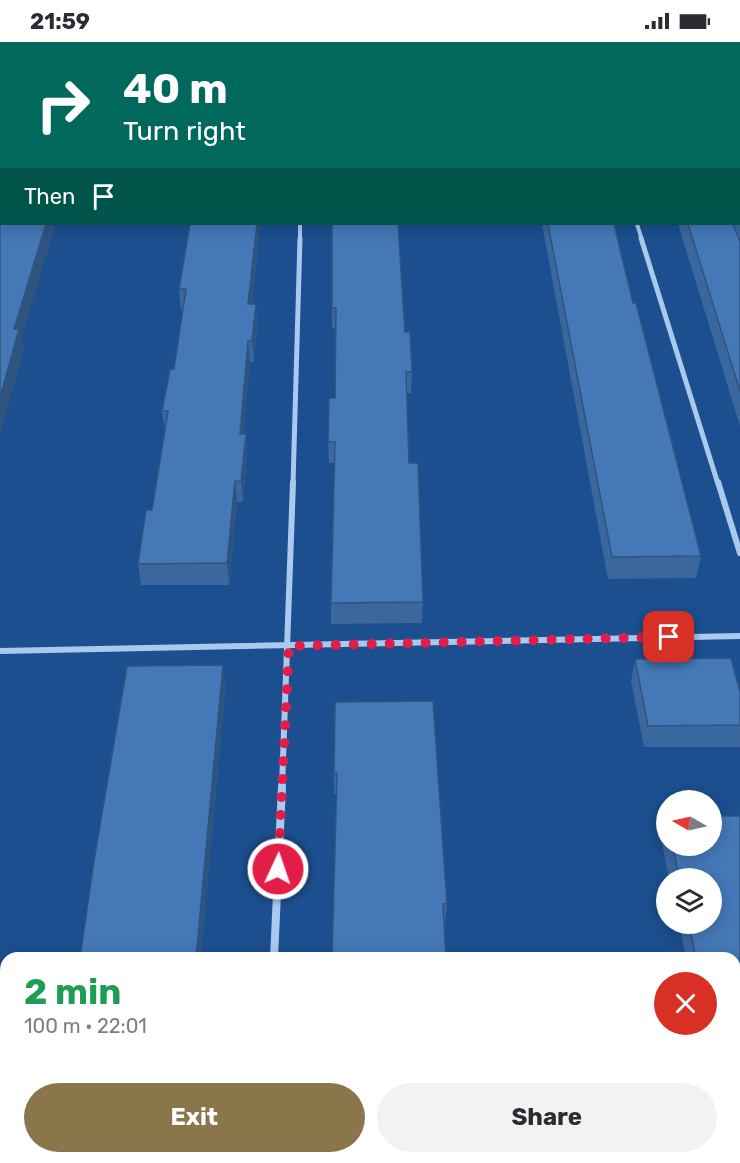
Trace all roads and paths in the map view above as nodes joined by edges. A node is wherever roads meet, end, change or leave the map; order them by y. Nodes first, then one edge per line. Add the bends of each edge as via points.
1 (300, 225) edge
2 (637, 225) edge
3 (740, 553) edge
4 (740, 636) edge
5 (289, 646) junction
6 (0, 651) edge
7 (274, 952) edge

1 - 5 street
2 - 3 street
4 - 5 street
5 - 6 street
5 - 7 street

